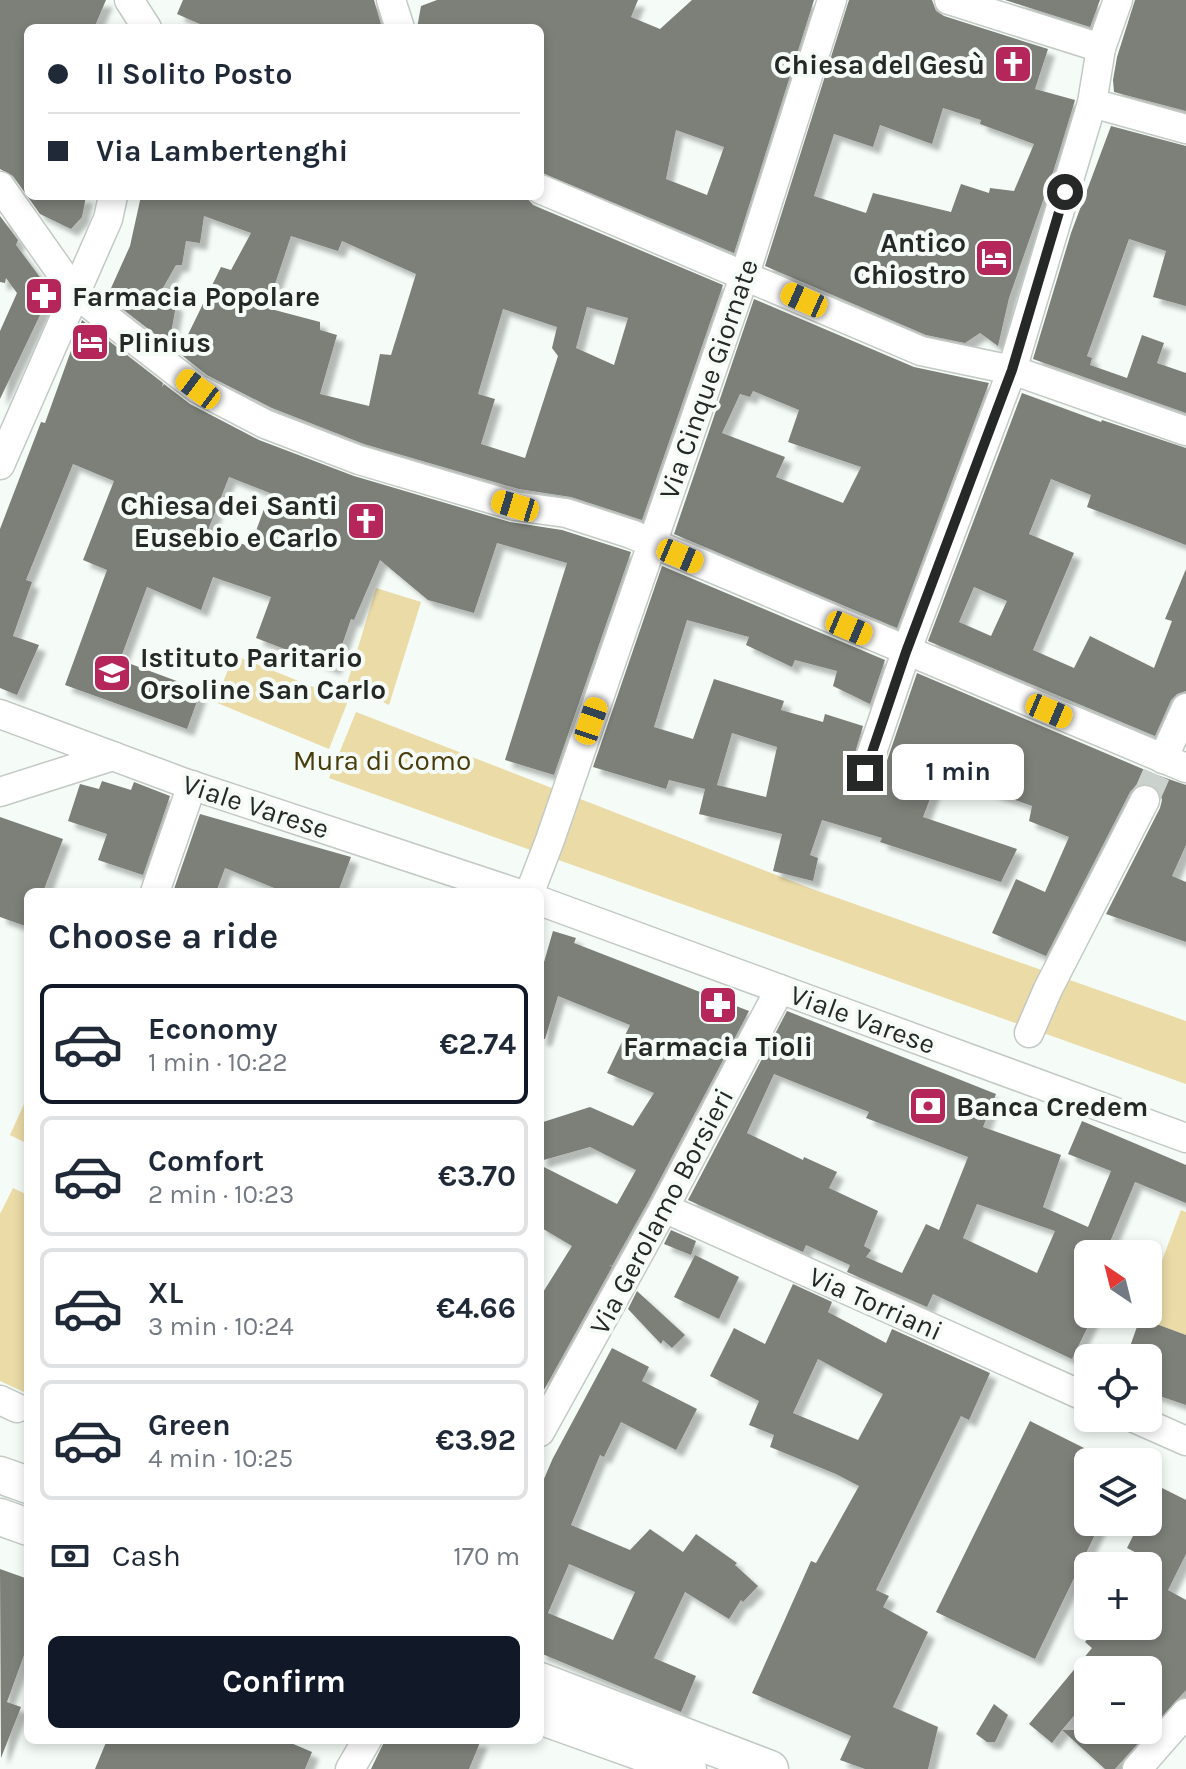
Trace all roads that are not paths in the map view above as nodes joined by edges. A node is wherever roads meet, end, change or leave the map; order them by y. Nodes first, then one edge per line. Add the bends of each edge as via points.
1 (129, 0) edge
2 (153, 0) edge
3 (391, 0) edge
4 (832, 0) edge
5 (949, 0) edge
6 (1118, 0) edge
7 (146, 24) edge
8 (150, 24) edge
9 (399, 24) edge
10 (1101, 48) junction
11 (1092, 103) junction
12 (1186, 129) edge
13 (0, 186) edge
14 (544, 191) edge
15 (112, 200) edge
16 (745, 274) junction
17 (76, 294) junction
18 (1012, 370) junction
19 (1186, 431) edge
20 (0, 465) edge
21 (652, 544) junction
22 (906, 652) junction
23 (1186, 708) edge
24 (0, 714) edge
25 (113, 756) junction
26 (1175, 764) edge
27 (865, 773) dead end
28 (192, 785) junction
29 (0, 792) edge
30 (1145, 800) tunnel mouth
31 (156, 888) edge
32 (502, 888) edge
33 (531, 888) edge
34 (544, 902) edge
35 (780, 989) junction
36 (1029, 1033) dead end
37 (1186, 1138) edge
38 (664, 1208) junction
39 (1074, 1392) edge
40 (544, 1425) edge
41 (1162, 1430) edge
42 (1186, 1441) edge
43 (0, 1475) edge
44 (24, 1484) edge
45 (0, 1517) edge
46 (24, 1526) edge
47 (544, 1683) edge
48 (1186, 1713) edge
49 (544, 1717) edge
50 (365, 1744) edge
51 (350, 1769) edge
52 (688, 1769) edge
53 (770, 1769) edge
54 (1137, 1769) edge

1 - 7 street
2 - 8 street
3 - 9 street
4 - 16 street, Via Cinque Giornate
5 - 10 street
6 - 10 street
10 - 11 street
11 - 12 street
11 - 18 street
13 - 17 street
14 - 16 street
15 - 17 street
16 - 18 street via 921,351
16 - 21 street, Via Cinque Giornate
17 - 20 street
17 - 21 street via 198,389 265,424 359,460 515,506 566,513
18 - 19 street
18 - 22 street
21 - 22 street
21 - 33 street, Via Cinque Giornate
22 - 26 street
22 - 27 street
23 - 26 street
24 - 25 street, Viale Varese
25 - 28 street, Viale Varese
25 - 29 street
28 - 31 street
28 - 32 street, Viale Varese
30 - 36 street
34 - 35 street, Viale Varese
35 - 37 street, Viale Varese
35 - 38 street, Via Gerolamo Borsieri
38 - 39 street, Via Torriani
38 - 40 street, Via Gerolamo Borsieri
41 - 42 street
43 - 44 main road
45 - 46 main road
47 - 53 main road
48 - 54 street
49 - 52 main road
50 - 51 street

